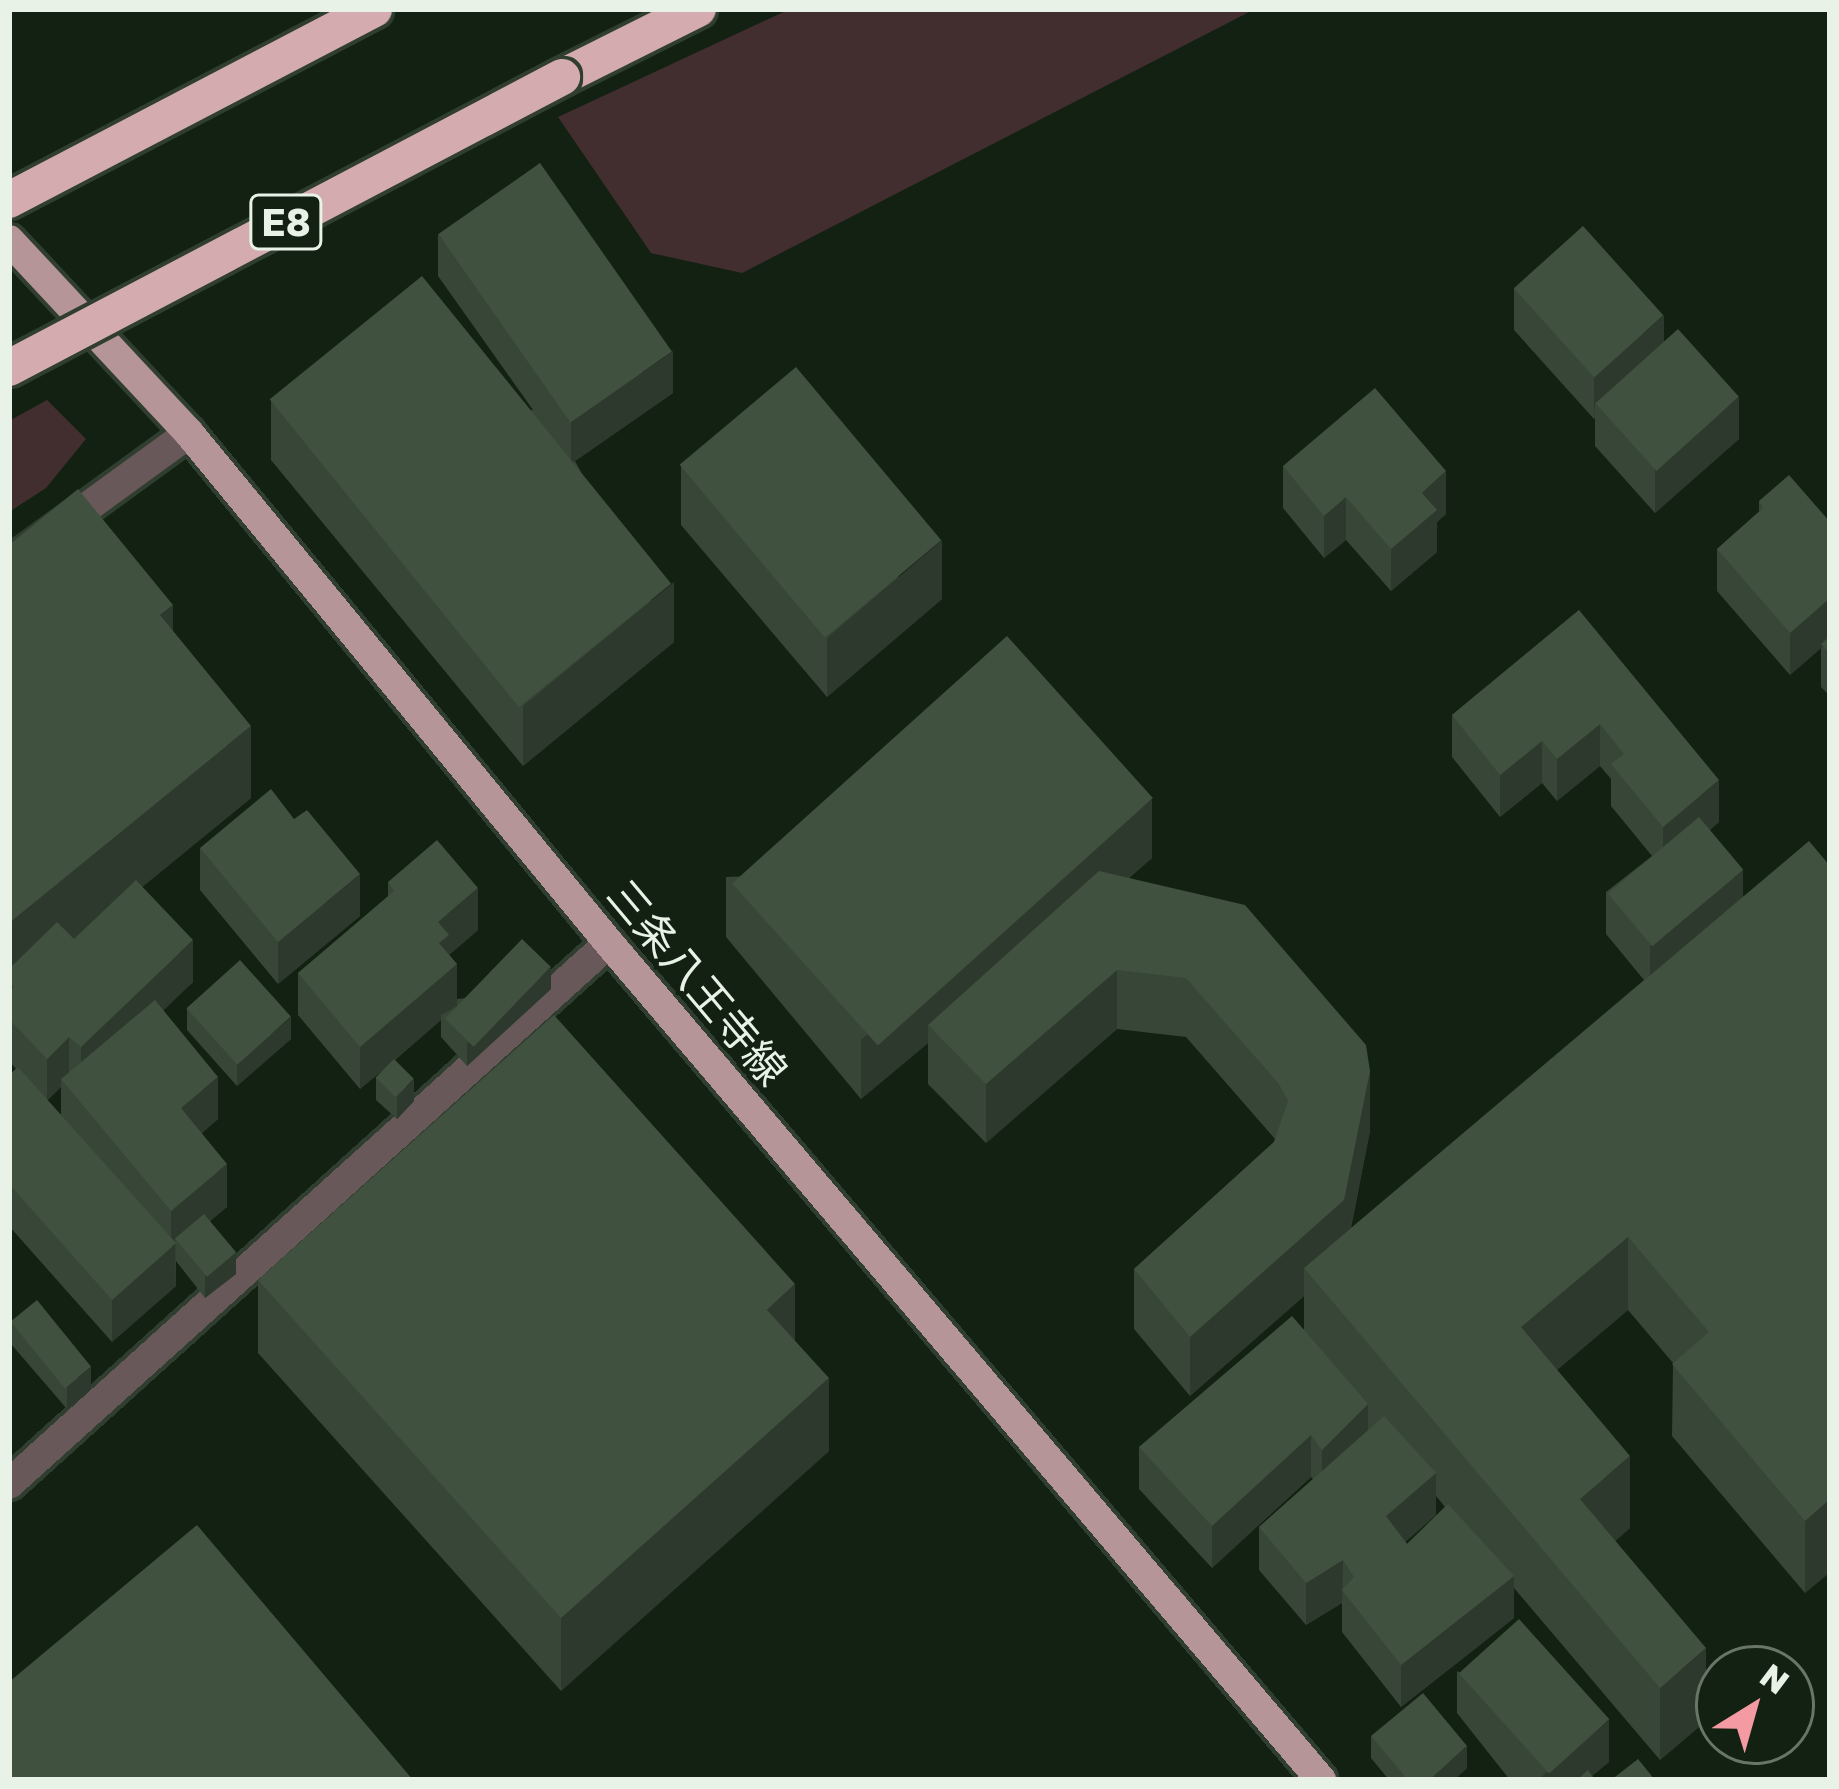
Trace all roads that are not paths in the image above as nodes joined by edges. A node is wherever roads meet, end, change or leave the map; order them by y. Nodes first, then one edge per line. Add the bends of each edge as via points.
1 (374, 9) edge
2 (698, 9) edge
3 (9, 200) edge
4 (9, 240) edge
5 (9, 368) edge
6 (189, 433) junction
7 (9, 564) edge
8 (609, 943) junction
9 (9, 1484) edge
10 (1321, 1780) edge

1 - 3 highway
2 - 5 highway, E8, bridge
4 - 6 main road, 三条八王寺線
6 - 7 street
6 - 8 main road, 三条八王寺線
8 - 9 street
8 - 10 main road, 三条八王寺線

